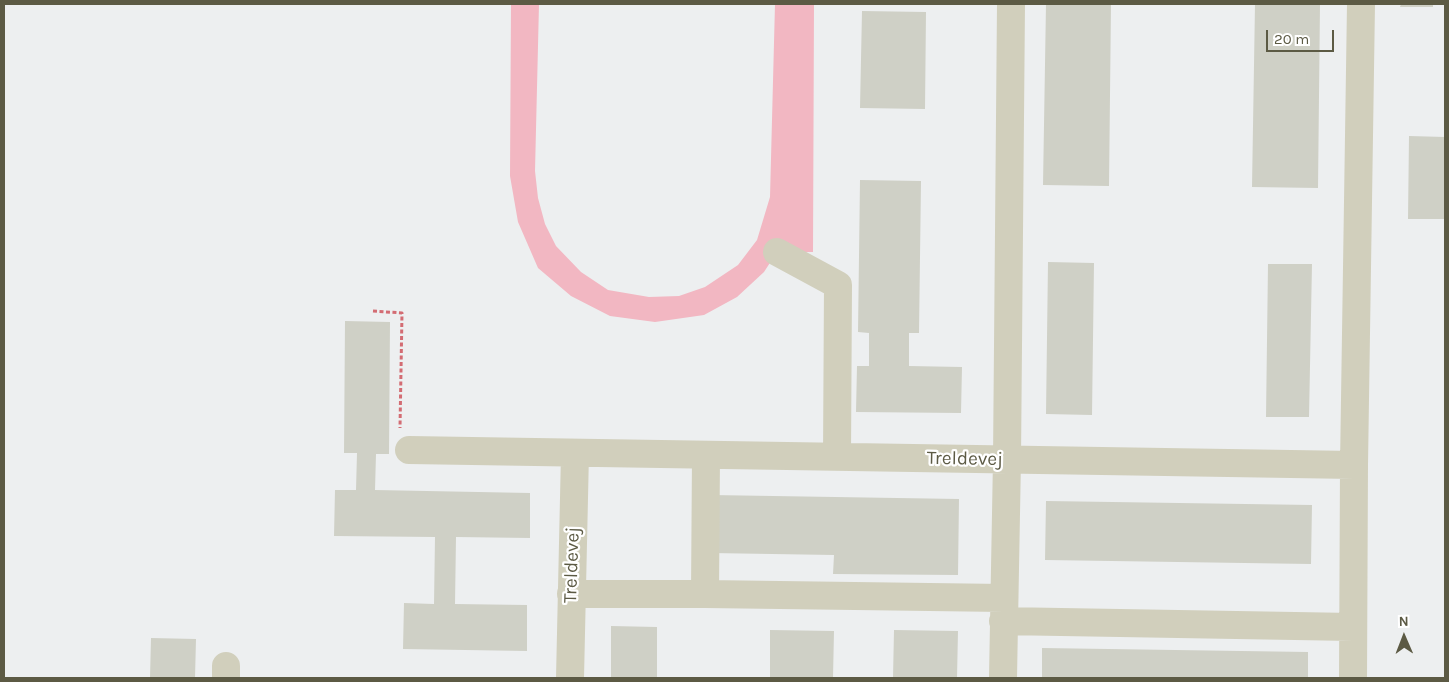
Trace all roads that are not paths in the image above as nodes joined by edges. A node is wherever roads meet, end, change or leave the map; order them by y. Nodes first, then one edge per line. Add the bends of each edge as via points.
1 (1011, 4) edge
2 (1360, 4) edge
3 (777, 252) dead end
4 (409, 450) road end
5 (575, 453) junction
6 (706, 454) junction
7 (837, 457) junction
8 (1007, 459) junction
9 (1354, 465) junction
10 (571, 594) junction
11 (705, 594) junction
12 (1004, 610) junction
13 (1353, 626) junction
14 (570, 678) edge
15 (1003, 678) edge
16 (1353, 678) edge

1 - 8 lane
2 - 9 lane
3 - 7 lane via 838,285
4 - 5 lane, Treldevej
5 - 6 lane, Treldevej
5 - 10 lane, Treldevej
6 - 7 lane, Treldevej
6 - 11 lane
7 - 8 lane, Treldevej
8 - 9 lane, Treldevej
8 - 12 lane
9 - 13 lane
10 - 11 lane
10 - 14 lane, Treldevej
11 - 12 lane
12 - 13 lane
12 - 15 lane
13 - 16 lane

